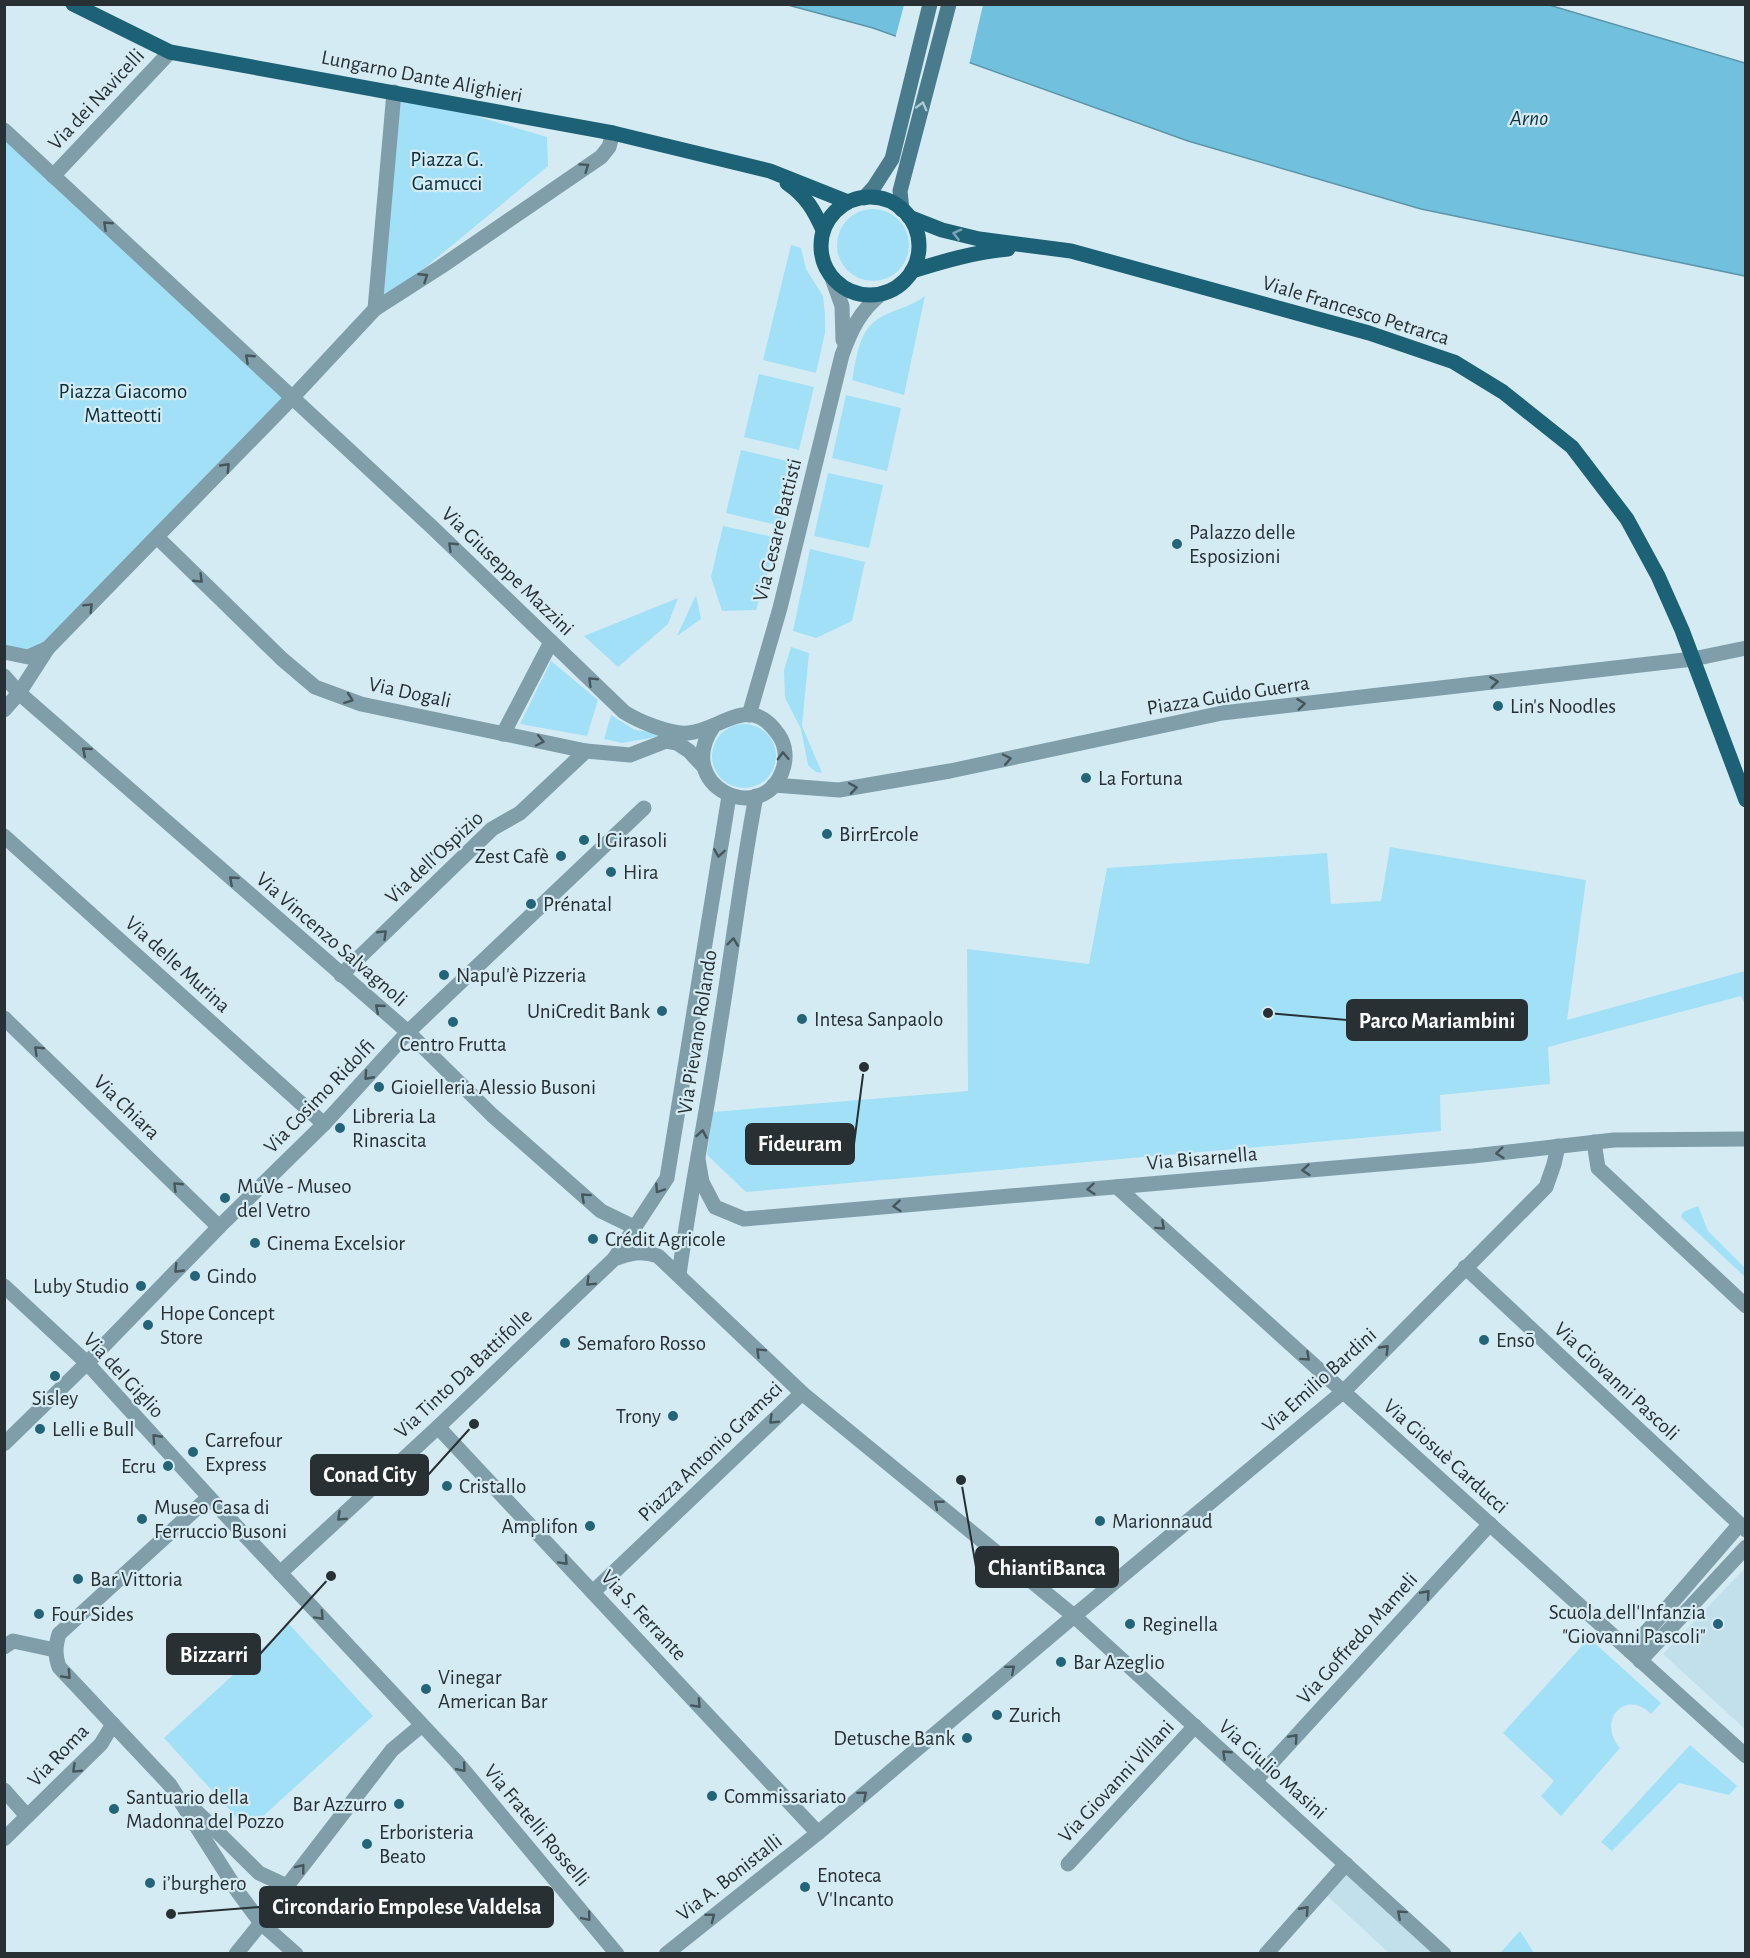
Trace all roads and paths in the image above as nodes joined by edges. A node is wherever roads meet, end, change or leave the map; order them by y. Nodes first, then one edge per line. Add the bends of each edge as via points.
1 (73, 4) edge
2 (930, 4) edge
3 (949, 4) edge
4 (170, 52) junction
5 (394, 93) junction
6 (4, 130) edge
7 (613, 133) junction
8 (770, 171) junction
9 (53, 176) junction
10 (864, 198) junction
11 (848, 202) junction
12 (905, 213) junction
13 (823, 230) junction
14 (1035, 247) junction
15 (912, 271) junction
16 (832, 278) junction
17 (881, 294) junction
18 (375, 309) junction
19 (842, 355) junction
20 (292, 398) junction
21 (158, 538) junction
22 (551, 642) junction
23 (48, 648) junction
24 (1746, 648) edge
25 (4, 652) edge
26 (1693, 659) junction
27 (4, 676) edge
28 (19, 693) junction
29 (4, 710) edge
30 (749, 715) junction
31 (713, 727) junction
32 (503, 734) junction
33 (586, 751) junction
34 (702, 765) junction
35 (774, 785) junction
36 (729, 796) junction
37 (756, 796) junction
38 (1746, 800) edge
39 (644, 808) dead end
40 (4, 836) edge
41 (341, 975) junction
42 (4, 1018) edge
43 (408, 1032) junction
44 (324, 1124) junction
45 (1746, 1138) edge
46 (1594, 1142) junction
47 (1558, 1146) junction
48 (698, 1159) junction
49 (1118, 1187) junction
50 (219, 1227) junction
51 (634, 1227) junction
52 (614, 1259) junction
53 (1465, 1267) junction
54 (679, 1275) junction
55 (6, 1290) edge
56 (1746, 1305) edge
57 (87, 1363) junction
58 (1344, 1391) junction
59 (802, 1393) junction
60 (438, 1426) junction
61 (4, 1444) edge
62 (209, 1497) junction
63 (1490, 1524) junction
64 (1742, 1527) edge
65 (1746, 1547) edge
66 (280, 1573) junction
67 (593, 1593) junction
68 (1074, 1616) junction
69 (4, 1647) edge
70 (55, 1650) junction
71 (1635, 1656) junction
72 (113, 1724) junction
73 (422, 1725) junction
74 (1195, 1726) junction
75 (1746, 1756) edge
76 (1255, 1781) junction
77 (170, 1785) junction
78 (4, 1790) edge
79 (27, 1816) junction
80 (818, 1833) junction
81 (4, 1839) edge
82 (1068, 1864) dead end
83 (1346, 1864) junction
84 (287, 1886) junction
85 (261, 1923) junction
86 (236, 1953) edge
87 (296, 1953) edge
88 (617, 1953) edge
89 (666, 1953) edge
90 (1266, 1953) edge
91 (1444, 1953) edge

1 - 4 main road, Lungarno Dante Alighieri
2 - 10 main road via 892,159
12 -> 3 main road via 900,191
4 - 5 main road, Lungarno Dante Alighieri
4 - 9 street, Via dei Navicelli
5 - 7 main road, Lungarno Dante Alighieri
5 - 18 street
6 - 9 street
7 - 8 main road, Lungarno Dante Alighieri
18 -> 7 street via 601,157
8 - 11 main road, Lungarno Dante Alighieri
8 - 13 main road, Lungarno Dante Alighieri via 802,194
20 -> 9 street
10 - 11 main road
10 - 12 main road via 891,202
11 - 13 main road
14 -> 12 main road, Viale Francesco Petrarca via 942,230
12 - 15 main road via 916,229 919,243
13 - 16 main road via 820,247
14 - 15 main road, Viale Francesco Petrarca via 979,253
14 - 26 main road, Viale Francesco Petrarca via 1071,251 1369,333 1454,362 1503,392 1572,447 1627,519 1658,576
15 - 17 main road via 894,289
16 - 17 main road via 855,293
16 - 19 street, Via Cesare Battisti via 842,306
17 - 19 street, Via Cesare Battisti via 859,316
18 - 20 street
19 - 30 street, Via Cesare Battisti via 780,608
21 -> 20 street
22 -> 20 street, Via Giuseppe Mazzini
23 -> 21 street
21 -> 32 street, Via Dogali via 315,687 361,704
31 -> 22 street, Via Giuseppe Mazzini via 687,734 636,719
22 - 32 street
23 - 25 street via 28,657
23 - 28 street
24 - 26 street, Piazza Guido Guerra
35 -> 26 street, Piazza Guido Guerra via 838,790 950,771 1222,713
26 - 38 main road, Viale Francesco Petrarca
27 - 28 street, Via Vincenzo Salvagnoli
28 - 29 street
41 -> 28 street, Via Vincenzo Salvagnoli
30 - 31 street via 730,717
35 -> 30 street via 785,764 781,738 768,723
31 - 34 street via 705,738
32 -> 33 street, Via Dogali
33 - 34 street, Via Dogali via 630,755 666,741 689,751
41 -> 33 street, Via dell'Ospizio via 492,828 520,813
34 - 36 street via 717,789
35 - 37 street
36 - 37 street
36 -> 51 street, Via Pievano Rolando via 667,1178
48 -> 37 street, Via Pievano Rolando
39 - 43 street, Via Cosimo Ridolfi
40 - 44 street, Via delle Murina
43 -> 41 street, Via Vincenzo Salvagnoli
50 -> 42 street, Via Chiara
43 -> 44 street, Via Cosimo Ridolfi
51 -> 43 street, Via Vincenzo Salvagnoli via 601,1211 492,1115
44 - 50 street, Via Cosimo Ridolfi
45 - 46 street, Via Bisarnella
46 - 47 street, Via Bisarnella
46 - 56 street via 1598,1168
47 -> 49 street, Via Bisarnella
47 - 53 street, Via Emilio Bardini via 1546,1187
49 -> 48 street, Via Bisarnella via 744,1219 715,1207 702,1182
48 - 54 street, Via Pievano Rolando
49 -> 58 street, Via Giosuè Carducci
50 -> 57 street, Via Cosimo Ridolfi
51 - 52 street, Via Pievano Rolando
52 - 54 street, Via Tinto Da Battifolle via 638,1251 658,1256
52 -> 60 street, Via Tinto Da Battifolle
58 -> 53 street, Via Emilio Bardini
53 - 64 street, Via Giovanni Pascoli
59 -> 54 street
55 - 57 street, Via del Giglio
57 - 61 street, Via Cosimo Ridolfi
62 -> 57 street, Via del Giglio
58 - 63 street, Via Giosuè Carducci
58 - 68 street, Via Emilio Bardini
59 -> 67 street, Piazza Antonio Gramsci
68 -> 59 street, Piazza Antonio Gramsci
60 -> 66 street, Via Tinto Da Battifolle
60 -> 67 street, Via S. Ferrante
62 - 66 street, Via del Giglio
62 - 70 street via 59,1634
63 - 71 street, Via Giosuè Carducci
76 -> 63 street, Via Goffredo Mameli
64 - 71 street, Via Giovanni Pascoli
65 - 71 street
66 -> 73 street, Via Fratelli Rosselli
67 -> 80 street, Via S. Ferrante
68 - 74 street, Via Giulio Masini
80 -> 68 street
69 - 70 street via 14,1641
70 -> 72 street via 59,1667
71 - 75 street, Via Giosuè Carducci
72 - 77 street
72 -> 79 street, Via Roma via 101,1744
84 -> 73 street via 392,1750
73 -> 88 street, Via Fratelli Rosselli
76 -> 74 street, Via Giulio Masini
74 - 82 street, Via Giovanni Villani
76 - 83 street, Via Giulio Masini
77 - 84 street via 259,1873
77 - 85 street
78 - 79 street
79 - 81 street, Via Roma
89 -> 80 street, Via A. Bonistalli
90 -> 83 street
91 -> 83 street, Via Giulio Masini
84 - 85 street
85 - 86 street
85 - 87 street

